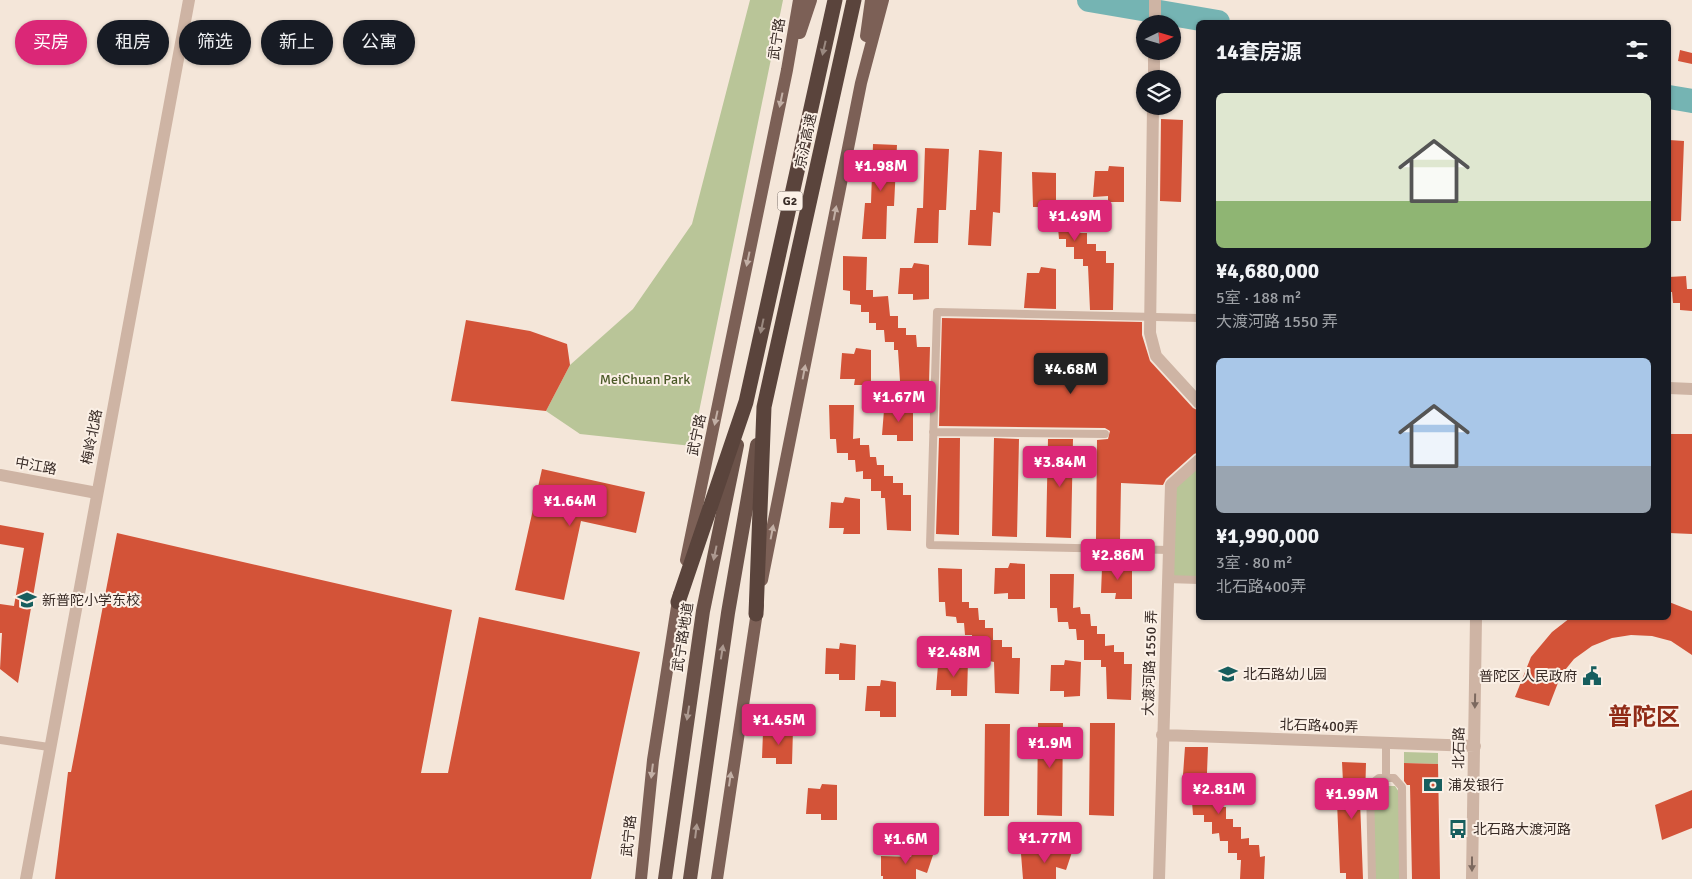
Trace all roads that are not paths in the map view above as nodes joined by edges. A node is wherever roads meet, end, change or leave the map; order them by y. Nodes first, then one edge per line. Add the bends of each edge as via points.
1 (189, 0) edge
2 (799, 0) edge
3 (811, 0) edge
4 (835, 0) edge
5 (854, 0) edge
6 (1155, 0) edge
7 (877, 1) edge
8 (1155, 15) edge
9 (787, 70) junction
10 (1153, 115) edge
11 (1150, 317) junction
12 (1196, 318) edge
13 (1671, 388) edge
14 (1692, 389) edge
15 (1196, 400) edge
16 (746, 402) junction
17 (764, 407) junction
18 (933, 432) junction
19 (1105, 434) dead end
20 (1196, 463) edge
21 (0, 475) edge
22 (97, 493) junction
23 (1168, 550) junction
24 (1167, 579) junction
25 (1196, 580) edge
26 (678, 602) junction
27 (756, 614) junction
28 (1476, 620) edge
29 (1162, 734) junction
30 (0, 740) edge
31 (1386, 744) junction
32 (1475, 746) junction
33 (49, 747) junction
34 (1386, 778) junction
35 (26, 879) edge
36 (640, 879) edge
37 (665, 879) edge
38 (690, 879) edge
39 (716, 879) edge
40 (1159, 879) edge
41 (1372, 879) edge
42 (1403, 879) edge
43 (1472, 879) edge

1 - 22 street, 梅岭北路
2 - 9 main road, 武宁路
3 - 9 main road
4 -> 16 highway, 京沪高速 / G2
5 - 17 highway, 京沪高速 / G2
6 - 8 street
27 -> 7 main road
9 -> 26 main road, 武宁路
10 - 11 street
11 - 12 lane
11 - 15 street via 1156,356
11 - 18 lane via 937,312
13 - 14 street
16 - 26 highway, 京沪高速
16 -> 37 highway, 武宁路地道 via 703,611
17 - 27 highway, 京沪高速
38 -> 17 highway via 728,613
18 - 19 lane
18 - 23 lane via 930,545
20 - 23 street, 大渡河路 1550 弄 via 1171,485
21 - 22 street, 中江路
22 - 33 street, 梅岭北路
23 - 24 street, 大渡河路 1550 弄
24 - 25 lane
24 - 29 street, 大渡河路 1550 弄
26 -> 36 main road, 武宁路 via 653,760
39 -> 27 main road
28 -> 32 street, 北石路
29 - 31 street, 北石路400弄
29 - 40 street, 大渡河路 1550 弄
30 - 33 lane
31 - 32 street, 北石路400弄
31 - 34 lane
32 -> 43 street, 北石路
33 - 35 street, 梅岭北路
34 - 41 lane via 1379,778 1370,785
34 - 42 lane via 1394,778 1402,786

